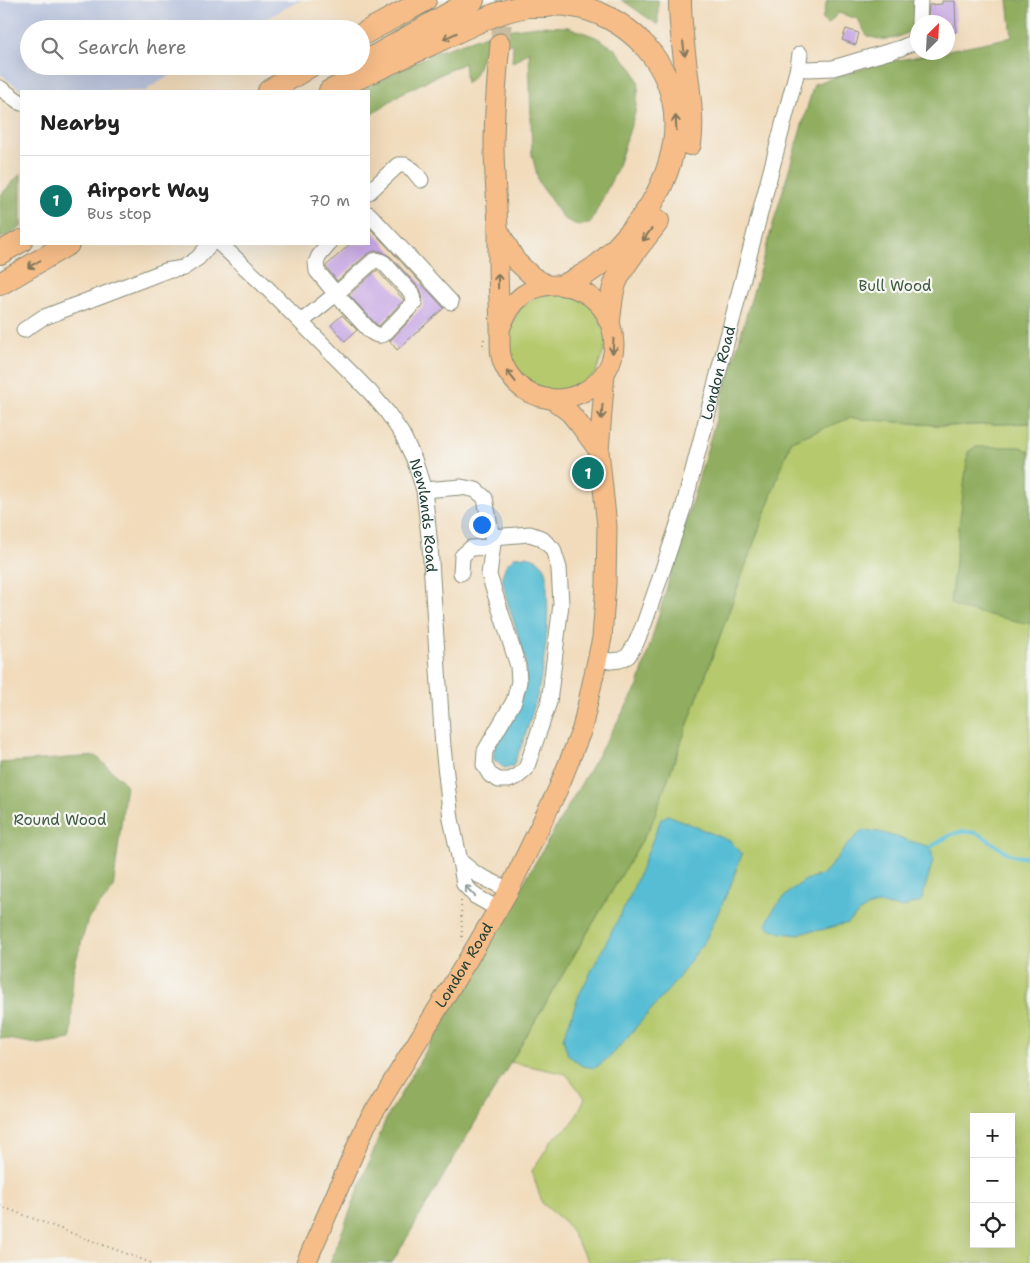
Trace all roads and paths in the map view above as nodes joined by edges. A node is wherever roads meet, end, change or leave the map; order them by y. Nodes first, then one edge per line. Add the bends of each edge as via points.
1 (424, 0) edge
2 (473, 0) edge
3 (680, 0) edge
4 (920, 0) edge
5 (919, 15) edge
6 (370, 30) edge
7 (500, 43) tunnel mouth
8 (910, 44) edge
9 (370, 59) edge
10 (370, 72) edge
11 (295, 75) edge
12 (344, 75) edge
13 (365, 75) edge
14 (0, 88) edge
15 (271, 90) edge
16 (320, 90) edge
17 (332, 90) edge
18 (20, 102) edge
19 (421, 180) dead end
20 (370, 191) edge
21 (370, 215) edge
22 (498, 228) junction
23 (20, 242) edge
24 (66, 245) edge
25 (209, 245) edge
26 (221, 245) edge
27 (328, 245) edge
28 (0, 253) edge
29 (0, 284) edge
30 (556, 285) junction
31 (336, 294) junction
32 (451, 302) dead end
33 (609, 319) junction
34 (301, 322) junction
35 (24, 330) dead end
36 (500, 330) junction
37 (605, 373) junction
38 (552, 400) junction
39 (599, 451) junction
40 (424, 490) junction
41 (492, 542) junction
42 (461, 573) dead end
43 (597, 659) junction
44 (460, 861) junction
45 (464, 884) junction
46 (508, 890) junction
47 (498, 908) junction
48 (461, 943) dead end
49 (0, 1206) edge
50 (151, 1263) edge
51 (306, 1263) edge

1 - 6 highway
2 - 9 highway
3 -> 33 highway via 691,105 687,161 658,220 615,283
4 - 5 street
7 - 22 main road via 494,145
8 - 43 street, London Road via 833,68 807,69 799,61 683,509 659,581 644,624 628,656 611,661
30 -> 10 highway via 587,274 608,257 652,205 666,176 676,129 674,102 665,76 652,54 637,37 594,10 564,5 527,6 494,15
11 - 15 highway
12 - 16 highway
13 -> 17 highway
14 - 18 street
19 - 20 street via 413,170 398,165
21 - 32 street
22 - 30 main road via 516,262 532,276
36 -> 22 main road
23 - 28 highway
24 -> 29 highway
25 - 35 street via 183,268 165,271 42,318
26 - 34 street, Newlands Road
27 - 31 street via 319,256 317,271
30 - 33 main road via 583,291 598,303
30 - 36 main road via 534,289 517,300
31 - 31 street via 372,262 379,260 413,295 414,303 380,336 370,331
31 - 34 street
33 -> 37 main road via 614,346
34 - 40 street, Newlands Road via 387,412 414,459
38 -> 36 main road via 526,391 506,370 501,357
37 - 38 main road via 582,394
37 -> 39 main road, London Road
38 - 39 main road via 575,419
39 - 43 main road, London Road via 607,555 602,638
40 - 41 street via 461,487 476,490 485,498
40 - 44 street, Newlands Road via 443,747
41 - 41 street via 489,576 518,666 519,682 514,701 485,751 484,765 490,775 499,780 509,780 526,769 549,702 561,604 559,568 553,549 541,538 530,534
41 - 42 street via 471,548 462,556
43 - 46 main road, London Road via 582,729 570,761
44 - 45 street, Newlands Road
44 - 46 street via 476,874
47 -> 45 street via 475,896
45 - 48 path via 460,896
46 - 47 main road, London Road
47 - 51 main road, London Road via 366,1125
49 - 50 path

